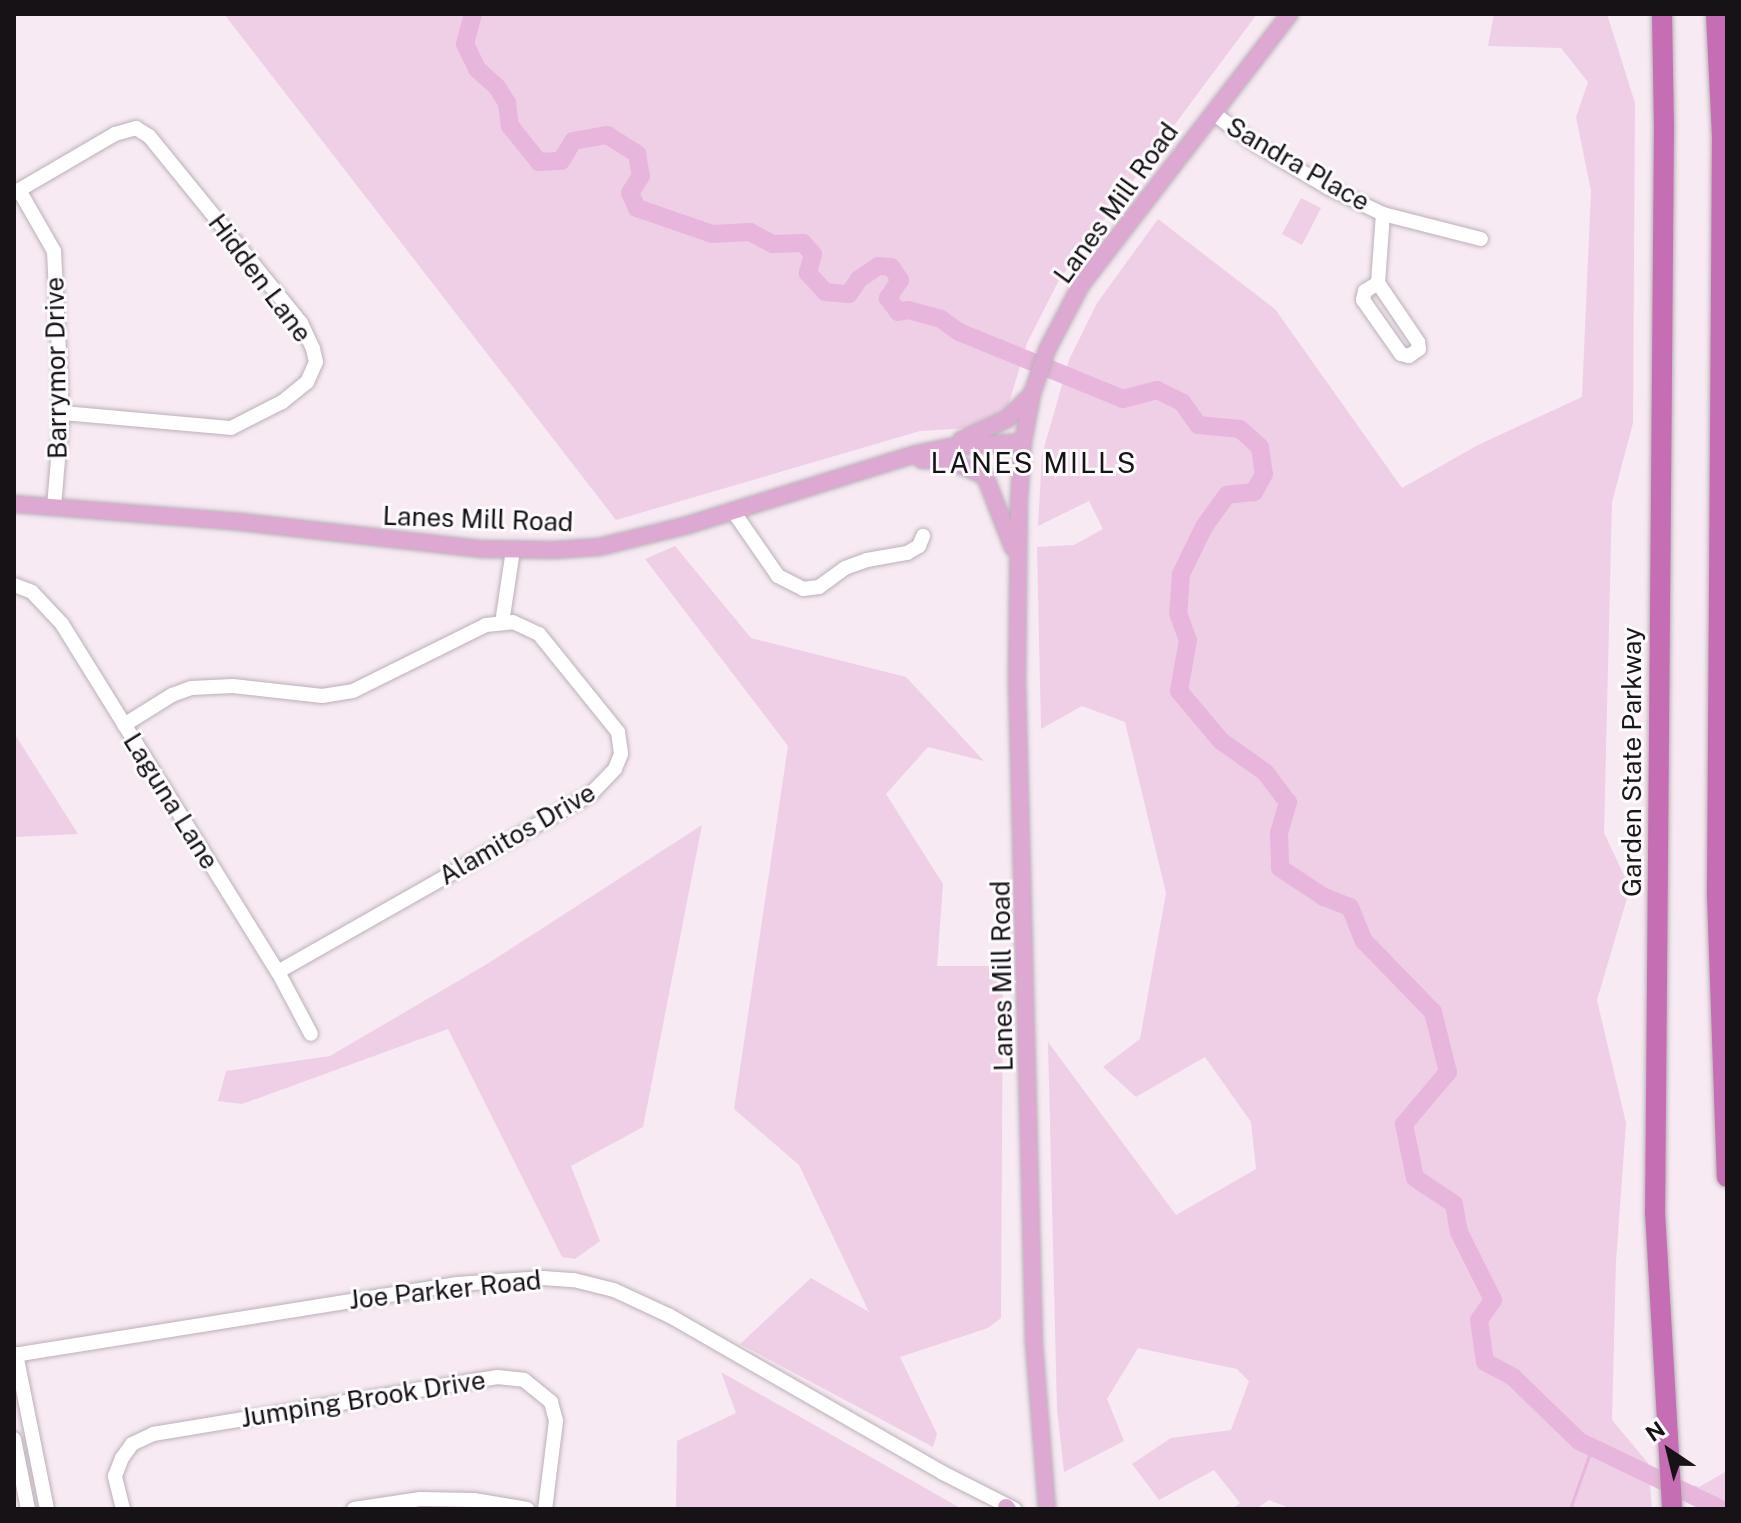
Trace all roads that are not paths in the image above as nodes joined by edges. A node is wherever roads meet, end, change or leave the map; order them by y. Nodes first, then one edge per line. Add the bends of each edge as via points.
1 (1290, 14) edge
2 (1662, 14) edge
3 (1716, 14) edge
4 (1213, 113) junction
5 (16, 192) edge
6 (1383, 214) junction
7 (1481, 239) dead end
8 (1378, 283) junction
9 (1034, 390) junction
10 (62, 413) junction
11 (1023, 442) junction
12 (939, 449) junction
13 (896, 461) junction
14 (14, 504) edge
15 (54, 507) junction
16 (733, 511) junction
17 (923, 536) dead end
18 (513, 550) junction
19 (1018, 567) junction
20 (14, 585) edge
21 (502, 623) junction
22 (124, 725) junction
23 (278, 972) junction
24 (311, 1034) dead end
25 (1727, 1177) edge
26 (15, 1354) edge
27 (14, 1439) edge
28 (1009, 1508) edge
29 (28, 1509) edge
30 (47, 1509) edge
31 (123, 1509) edge
32 (354, 1509) edge
33 (527, 1509) edge
34 (545, 1509) edge
35 (1047, 1509) edge
36 (1672, 1509) edge

1 - 4 main road, Lanes Mill Road
2 - 36 highway, Garden State Parkway via 1655,1212
3 - 25 highway via 1722,135 1717,895
4 - 6 street, Sandra Place via 1317,181
4 - 9 main road, Lanes Mill Road via 1081,285 1047,350
5 - 10 street, Barrymor Drive via 54,251
5 - 10 street, Hidden Lane via 115,134 136,128 149,136 301,323 316,362 307,382 282,402 231,428
6 - 7 street, Sandra Place
6 - 8 street, Sandra Place
8 - 8 street, Sandra Place via 1365,291 1363,300 1401,354 1409,356 1419,349 1418,342
9 - 11 main road, Lanes Mill Road
9 - 12 main road via 1007,419
10 - 15 street, Barrymor Drive
11 - 12 main road, Lanes Mill Road
11 - 19 main road, Lanes Mill Road
12 - 13 main road, Lanes Mill Road
13 - 16 main road, Lanes Mill Road
13 - 19 main road via 949,460 985,476
14 - 15 main road, Lanes Mill Road
15 - 18 main road, Lanes Mill Road
16 - 17 street via 778,576 803,589 819,587 867,560 907,553
16 - 18 main road, Lanes Mill Road via 599,547
18 - 21 street
19 - 35 main road, Lanes Mill Road via 1034,1343
20 - 22 street, Laguna Lane via 32,592 62,624
21 - 22 street via 486,625 353,691 322,696 233,686 191,688
21 - 23 street, Alamitos Drive via 539,634 607,717 622,742 615,769 591,794
22 - 23 street, Laguna Lane
23 - 24 street, Laguna Lane
26 - 28 street, Joe Parker Road via 457,1284 574,1280 614,1290 670,1316
26 - 30 street
27 - 29 street
31 - 34 street, Jumping Brook Drive via 115,1476 122,1458 132,1444 153,1434 497,1377 524,1380 551,1402 556,1421
32 - 33 street via 420,1499 474,1500

